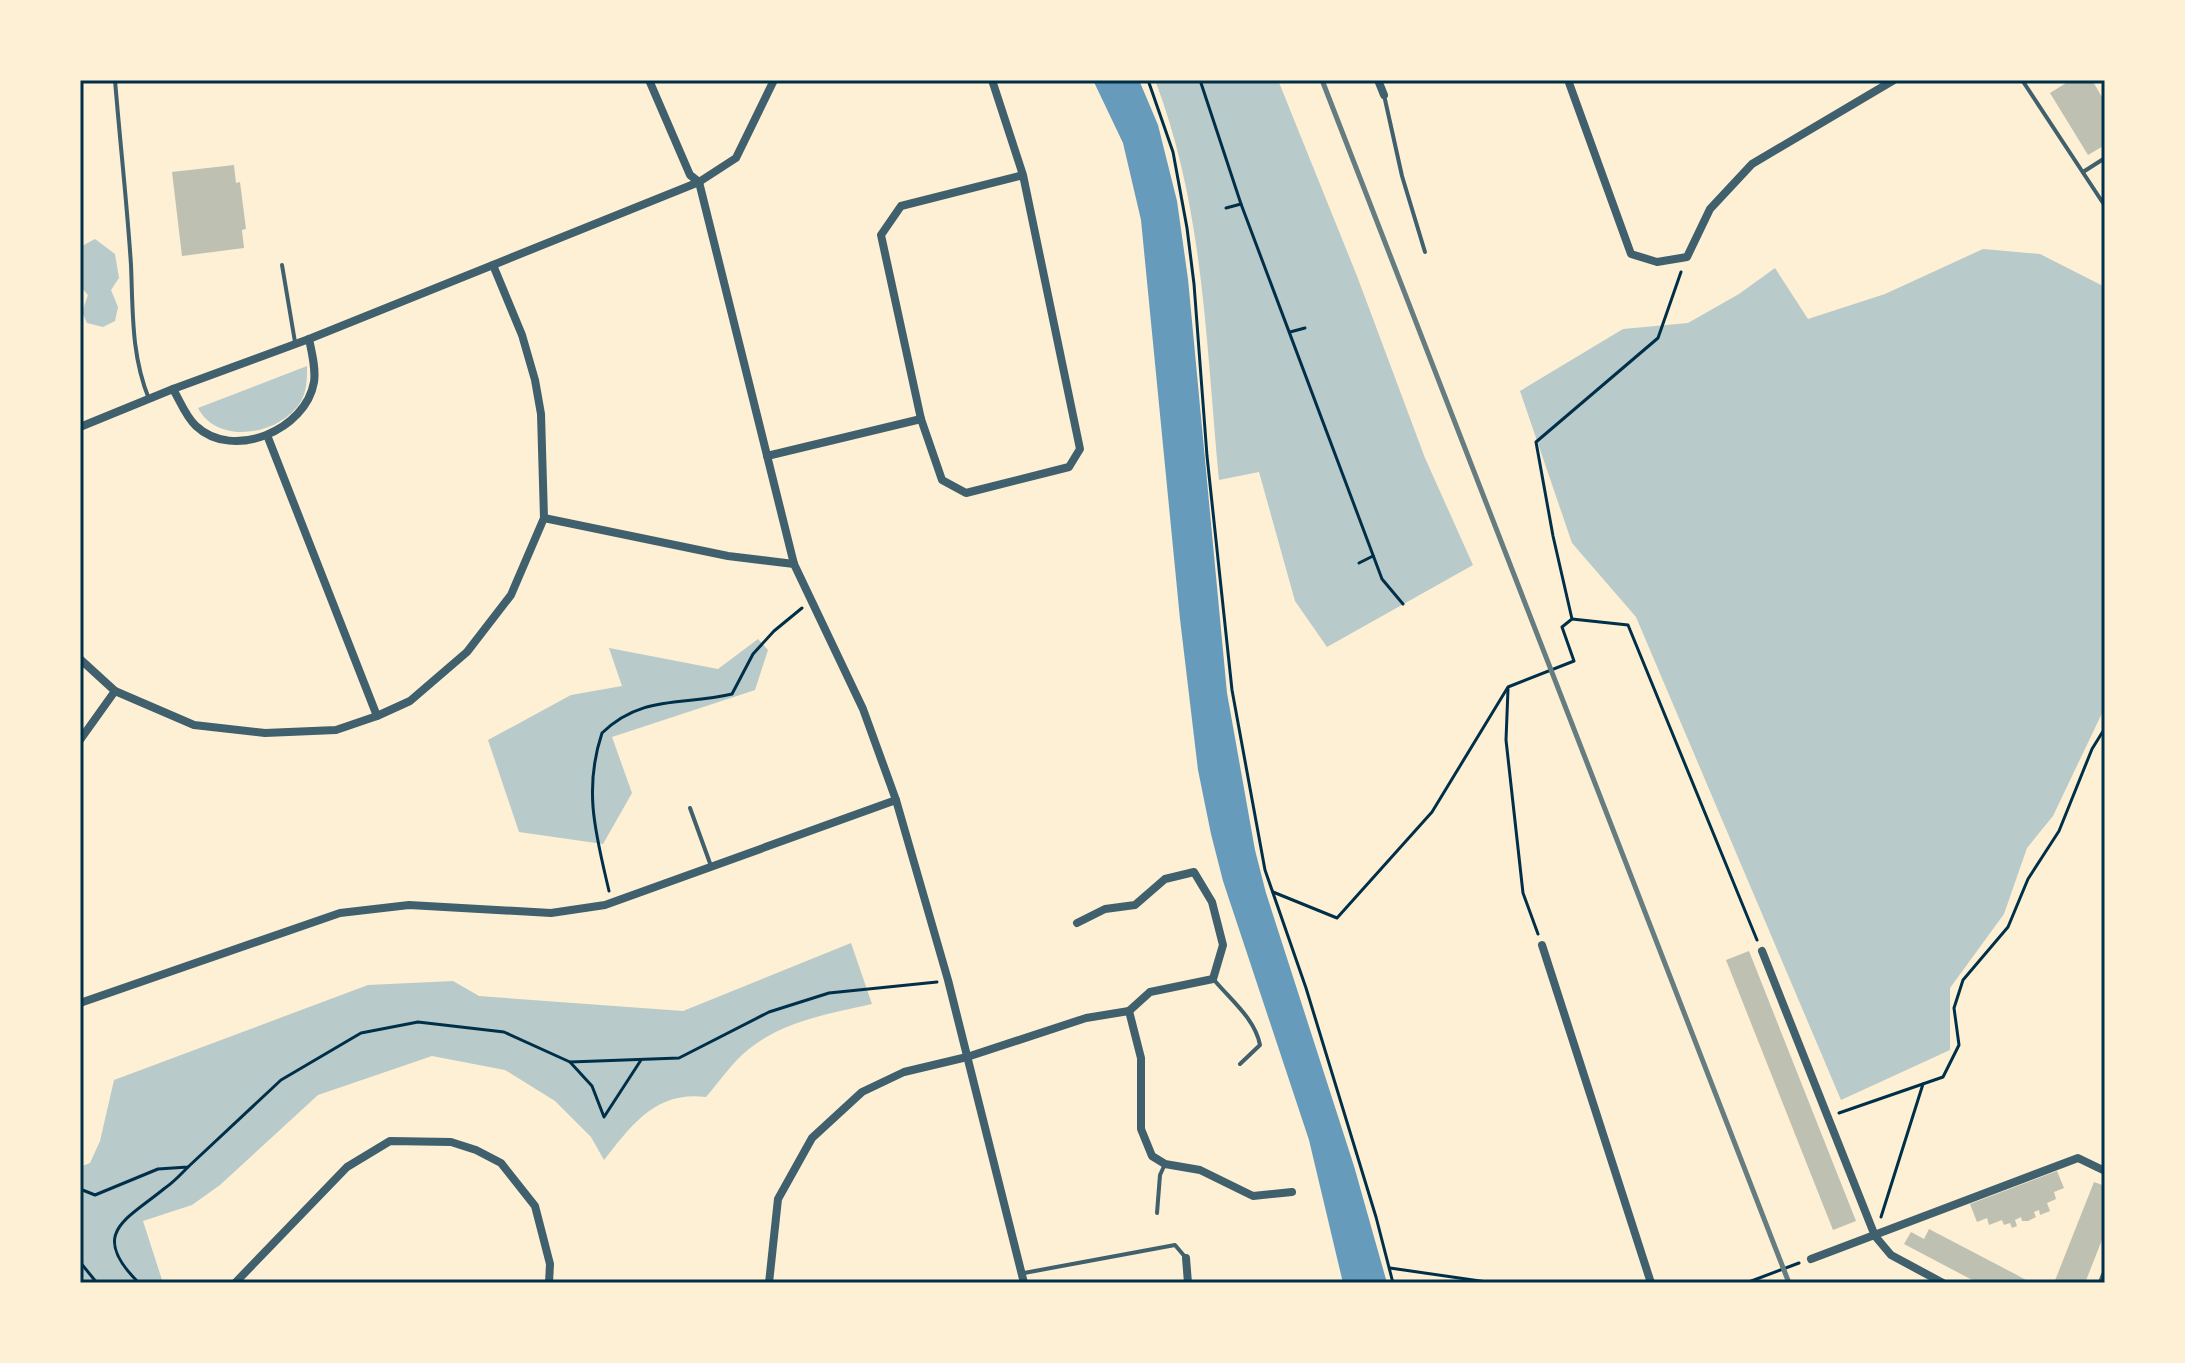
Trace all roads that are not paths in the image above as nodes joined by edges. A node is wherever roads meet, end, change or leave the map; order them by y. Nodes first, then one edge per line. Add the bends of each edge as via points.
1 (115, 80) edge
2 (649, 80) edge
3 (774, 80) edge
4 (992, 80) edge
5 (1378, 80) edge
6 (1568, 80) edge
7 (1894, 80) edge
8 (2022, 80) edge
9 (1882, 83) edge
10 (1384, 95) joint
11 (2105, 158) edge
12 (2083, 172) junction
13 (1023, 175) junction
14 (699, 182) junction
15 (2105, 206) edge
16 (1425, 252) dead end
17 (282, 265) dead end
18 (493, 265) junction
19 (309, 339) junction
20 (295, 345) junction
21 (173, 389) junction
22 (149, 399) junction
23 (921, 419) junction
24 (80, 427) edge
25 (267, 435) junction
26 (767, 456) junction
27 (544, 518) junction
28 (794, 564) junction
29 (80, 659) edge
30 (115, 691) junction
31 (377, 716) junction
32 (80, 740) edge
33 (896, 800) junction
34 (690, 808) dead end
35 (711, 867) junction
36 (1077, 923) dead end
37 (1542, 945) road end
38 (1762, 951) road end
39 (1213, 979) junction
40 (80, 1003) edge
41 (1129, 1011) junction
42 (967, 1057) junction
43 (1240, 1064) dead end
44 (1165, 1164) junction
45 (2105, 1171) edge
46 (1292, 1192) dead end
47 (1157, 1213) dead end
48 (1875, 1236) junction
49 (1186, 1258) joint
50 (1811, 1259) road end
51 (2105, 1275) edge
52 (1022, 1278) edge
53 (235, 1283) edge
54 (549, 1283) edge
55 (769, 1283) edge
56 (1188, 1283) edge
57 (1651, 1283) edge
58 (1943, 1283) edge
59 (2102, 1283) edge

1 - 22 lane via 134,343
2 - 14 street via 690,175
3 - 14 street via 736,158
4 - 13 street
5 - 10 street
6 - 9 street via 1631,254 1657,262 1687,257 1710,209 1752,164
7 - 9 street
8 - 12 lane
10 - 16 lane
11 - 12 lane
12 - 15 lane
13 - 23 street via 901,206 881,235
13 - 23 street via 1080,449 1069,467 966,493 942,480
14 - 18 street
14 - 26 street
17 - 20 lane
18 - 19 street
18 - 27 street via 535,380
19 - 20 street
19 - 25 street via 314,382 308,399 300,414
20 - 21 street
21 - 22 street
21 - 25 street via 196,426 212,435 237,442
22 - 24 street
23 - 26 street
25 - 31 street
26 - 28 street
27 - 28 street via 728,556
27 - 31 street via 511,595 467,652 410,701
28 - 33 street via 863,709
29 - 30 street
30 - 31 street via 194,725 265,733 336,730
30 - 32 street
33 - 35 street
33 - 42 street
34 - 35 lane
35 - 40 street via 612,902 551,913 409,905 340,913
36 - 39 street via 1105,909 1135,905 1165,879 1194,872 1212,902 1223,945
37 - 57 street
38 - 48 street
39 - 41 street via 1150,992
39 - 43 lane via 1258,1036 1260,1045
41 - 42 street via 1086,1018
41 - 44 street via 1141,1058 1141,1129 1152,1156
42 - 52 street
42 - 55 street via 904,1072 862,1092 812,1138 778,1199
44 - 46 street via 1200,1170 1253,1196
44 - 47 lane
45 - 48 street via 2078,1158
48 - 50 street
48 - 58 street via 1891,1255
49 - 52 lane via 1175,1245
49 - 56 street
51 - 59 street
53 - 54 street via 347,1167 390,1141 451,1142 501,1163 535,1206 550,1264

